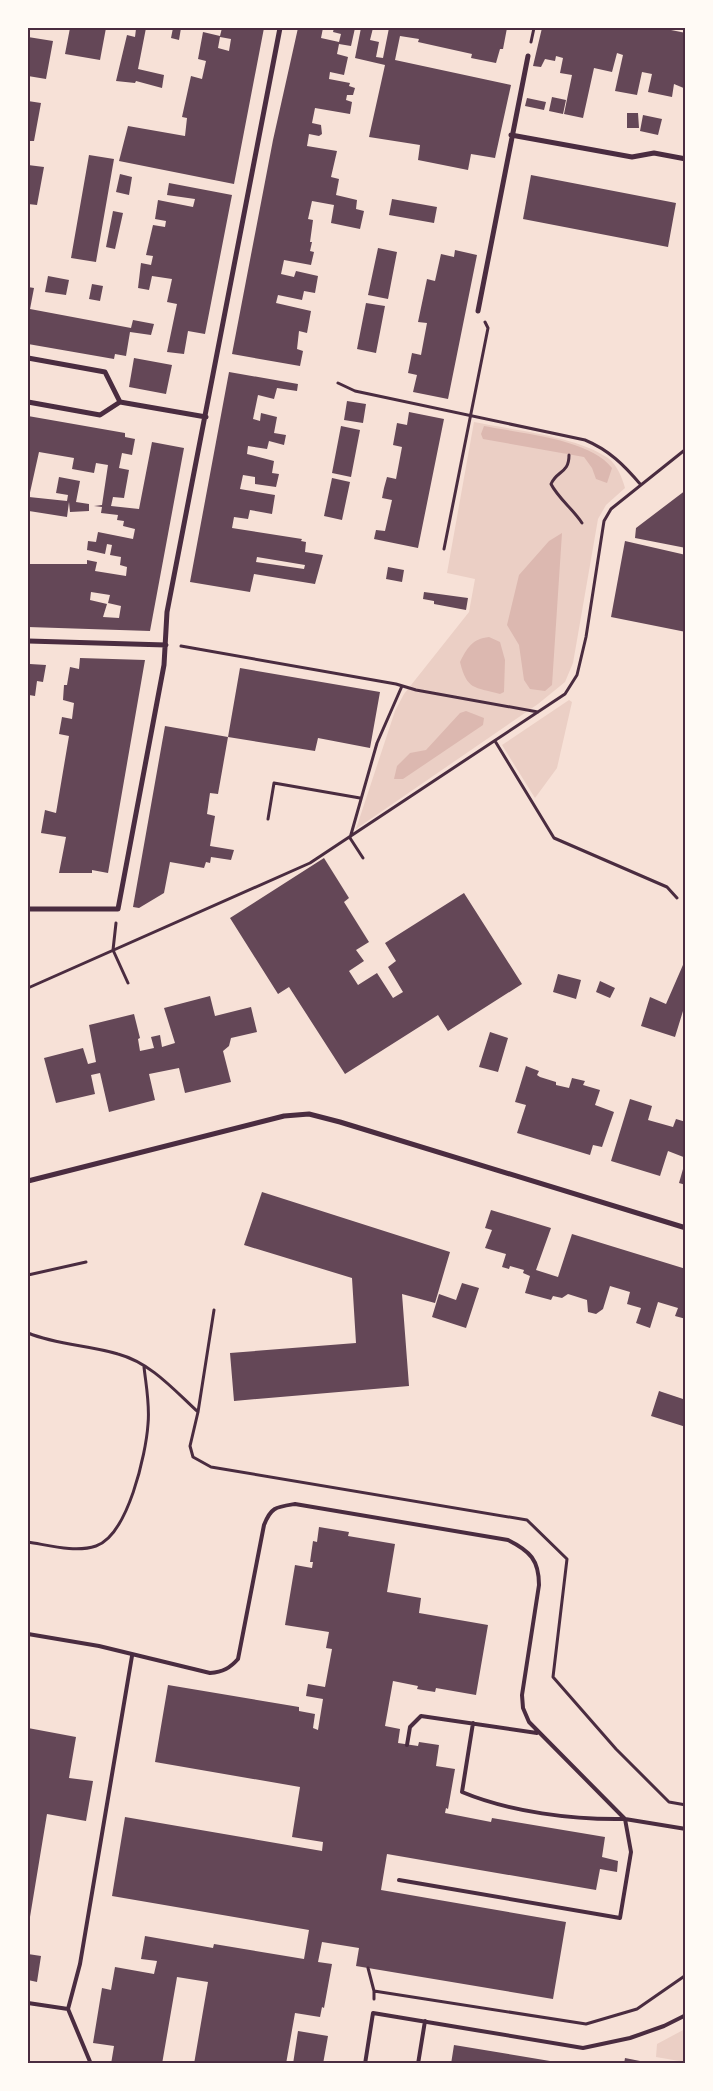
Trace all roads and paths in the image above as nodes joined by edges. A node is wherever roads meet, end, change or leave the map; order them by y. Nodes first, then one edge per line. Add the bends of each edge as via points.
1 (280, 28) edge
2 (528, 56) dead end
3 (512, 134) junction
4 (686, 159) edge
5 (478, 311) joint
6 (28, 358) edge
7 (338, 383) dead end
8 (28, 402) edge
9 (120, 402) junction
10 (470, 415) junction
11 (206, 417) junction
12 (686, 449) edge
13 (568, 456) dead end
14 (640, 485) junction
15 (582, 522) dead end
16 (444, 549) dead end
17 (28, 641) edge
18 (166, 645) junction
19 (402, 686) junction
20 (538, 712) junction
21 (495, 741) junction
22 (360, 798) junction
23 (268, 819) dead end
24 (350, 838) junction
25 (363, 858) dead end
26 (677, 898) dead end
27 (28, 909) edge
28 (118, 909) junction
29 (113, 950) junction
30 (128, 984) dead end
31 (28, 988) edge
32 (28, 1181) edge
33 (686, 1228) edge
34 (86, 1262) dead end
35 (28, 1275) edge
36 (214, 1310) dead end
37 (28, 1333) edge
38 (144, 1367) junction
39 (198, 1412) junction
40 (28, 1542) edge
41 (28, 1634) edge
42 (132, 1656) junction
43 (473, 1723) junction
44 (537, 1733) junction
45 (407, 1745) dead end
46 (686, 1805) edge
47 (625, 1819) junction
48 (686, 1829) edge
49 (399, 1880) dead end
50 (368, 1968) dead end
51 (686, 1975) edge
52 (374, 1991) junction
53 (28, 2003) edge
54 (68, 2009) junction
55 (373, 2013) junction
56 (686, 2015) edge
57 (425, 2022) junction
58 (91, 2064) edge
59 (365, 2064) edge
60 (418, 2064) edge

1 - 11 street
2 - 3 street
3 - 4 street via 632,157 654,152
3 - 5 street
5 - 10 path via 488,328
6 - 9 street via 106,372
7 - 10 path via 355,391
8 - 9 street via 100,415
9 - 11 street
10 - 14 path via 585,440 622,462
10 - 16 path
11 - 18 street via 167,612
12 - 14 path
13 - 15 path via 569,464 565,471 554,477 551,484
14 - 20 path via 612,508 604,520 577,675 565,694
17 - 18 street
18 - 19 path
18 - 28 street
19 - 20 path
19 - 22 path via 377,743
20 - 21 path
21 - 24 path
21 - 26 path via 554,838 667,887
22 - 23 path via 274,783
22 - 24 path
24 - 25 path
24 - 29 path via 310,863
27 - 28 street
28 - 29 path
29 - 30 path
29 - 31 path
32 - 33 street via 284,1116 309,1114
34 - 35 path
36 - 39 path
37 - 38 path via 46,1340 119,1354
38 - 39 path via 157,1373
38 - 40 path via 148,1410 146,1441 131,1496 117,1528 104,1541 87,1547
39 - 46 path via 190,1446 193,1458 211,1467 527,1520 567,1559 553,1677 616,1749 669,1802
41 - 42 lane via 99,1646
42 - 44 lane via 210,1673 222,1672 232,1666 242,1648 264,1525 269,1512 280,1506 295,1504 508,1540 523,1548 539,1570 522,1695 523,1708
42 - 54 lane via 80,1964
43 - 44 lane
43 - 45 lane via 421,1716 410,1727
43 - 47 lane via 462,1792 490,1804 593,1820
44 - 47 lane
47 - 48 lane
47 - 49 lane via 631,1852 620,1918
50 - 52 path
51 - 52 path via 637,2009 586,2024
52 - 55 path
53 - 54 lane
54 - 58 lane
55 - 57 lane
55 - 59 lane
56 - 57 lane via 630,2038 583,2048
57 - 60 lane

